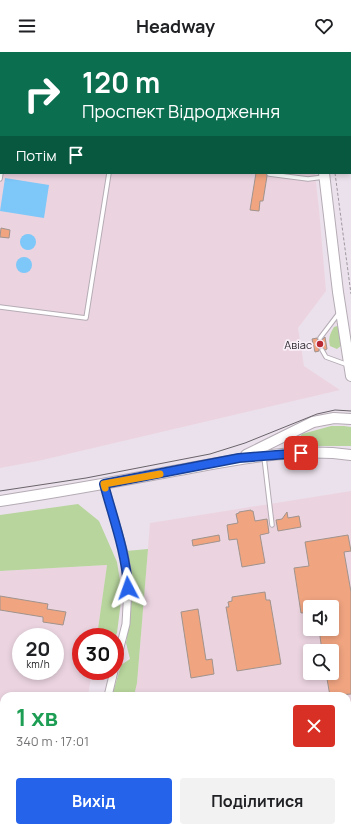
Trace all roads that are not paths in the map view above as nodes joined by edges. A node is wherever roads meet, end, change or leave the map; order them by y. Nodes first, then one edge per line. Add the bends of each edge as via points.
1 (109, 174) edge
2 (269, 174) edge
3 (324, 175) edge
4 (0, 307) edge
5 (341, 311) junction
6 (320, 338) dead end
7 (322, 350) dead end
8 (349, 366) junction
9 (351, 376) edge
10 (351, 419) edge
11 (351, 454) edge
12 (264, 456) junction
13 (239, 458) junction
14 (104, 484) junction
15 (0, 501) edge
16 (272, 525) dead end
17 (124, 632) edge
18 (112, 680) edge
19 (109, 692) edge

1 - 4 lane via 86,318
2 - 3 lane via 308,178
3 - 5 street
5 - 6 lane
5 - 8 street
7 - 8 lane via 326,357
8 - 9 street
10 - 13 street via 334,418 313,422
11 - 12 street via 301,453
12 - 13 street
12 - 16 lane
13 - 14 street
14 - 15 street
14 - 17 street via 127,570
18 - 19 street

